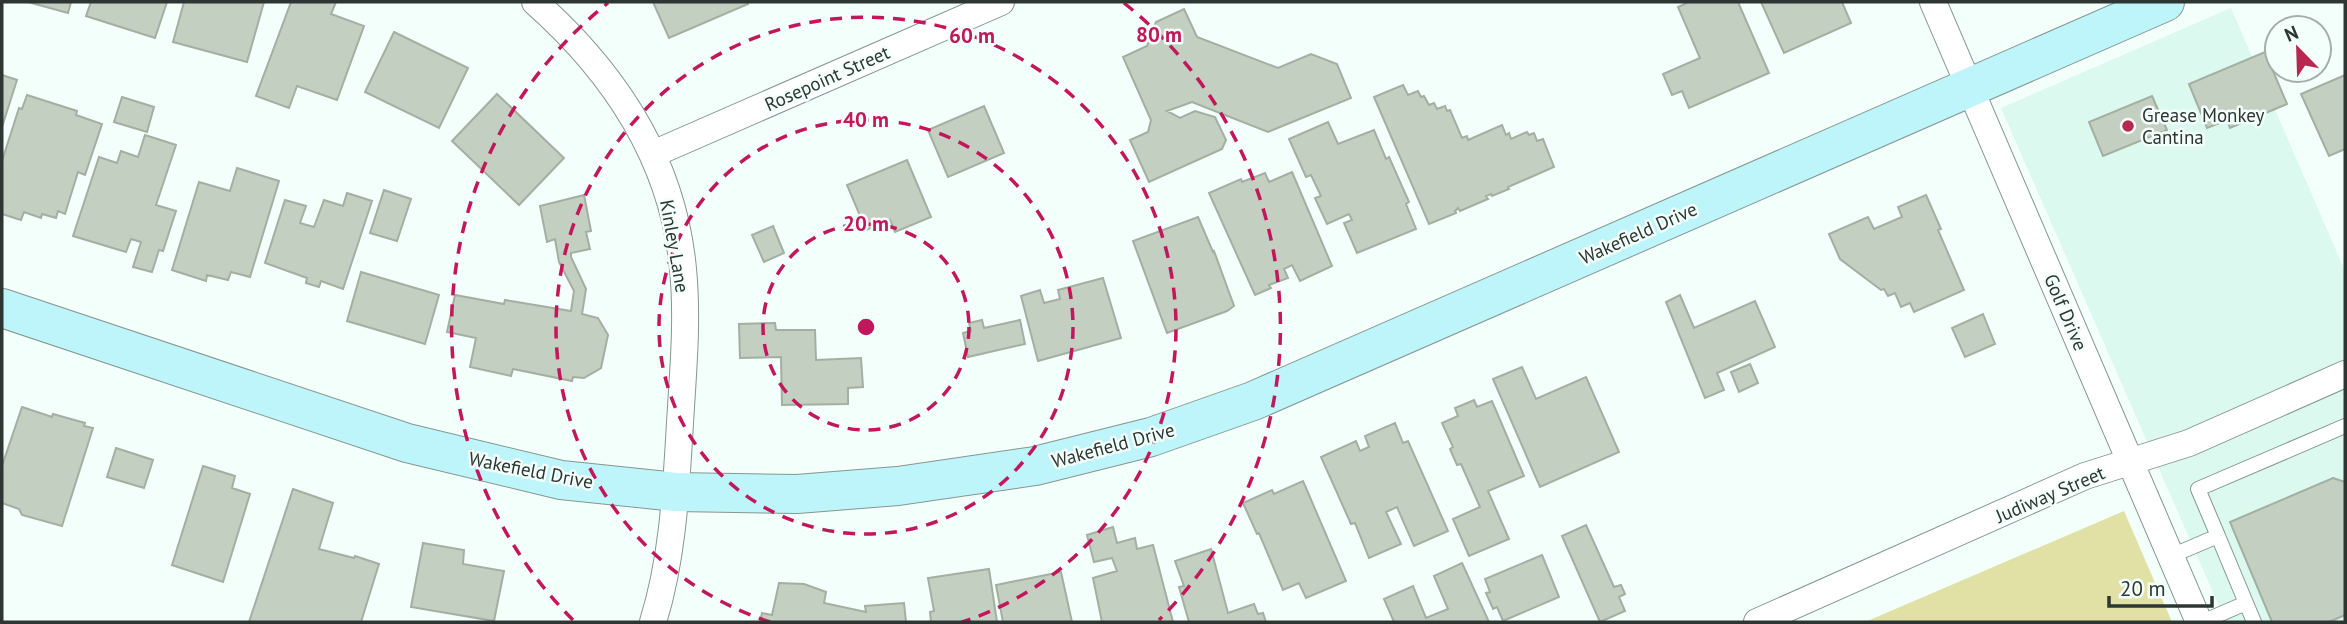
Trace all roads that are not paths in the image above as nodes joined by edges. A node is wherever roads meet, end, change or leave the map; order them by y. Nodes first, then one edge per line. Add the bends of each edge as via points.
1 (535, 2) edge
2 (1001, 2) edge
3 (1933, 2) edge
4 (2165, 2) edge
5 (1970, 87) junction
6 (653, 154) junction
7 (2, 308) edge
8 (2345, 374) edge
9 (2345, 426) edge
10 (2131, 463) junction
11 (676, 492) junction
12 (2218, 536) junction
13 (2171, 556) junction
14 (2246, 603) junction
15 (653, 622) edge
16 (1757, 622) edge
17 (2200, 622) edge
18 (2254, 622) edge

1 - 6 street, Kinley Lane via 601,68
2 - 6 street, Rosepoint Street
3 - 5 street, Golf Drive
4 - 5 street, Wakefield Drive
5 - 10 street, Golf Drive
5 - 11 street, Wakefield Drive via 1254,401 1151,437 1035,466 898,486 797,494
6 - 11 street, Kinley Lane via 673,207 683,267 686,326
7 - 11 street, Wakefield Drive via 407,443 561,480
8 - 10 street, Judiway Street via 2189,443
9 - 12 lane via 2198,489
10 - 13 street, Golf Drive
10 - 16 street, Judiway Street via 2085,476
11 - 15 street, Kinley Lane via 664,587
12 - 13 lane
12 - 14 lane
13 - 17 street, Golf Drive
14 - 17 lane
14 - 18 lane

